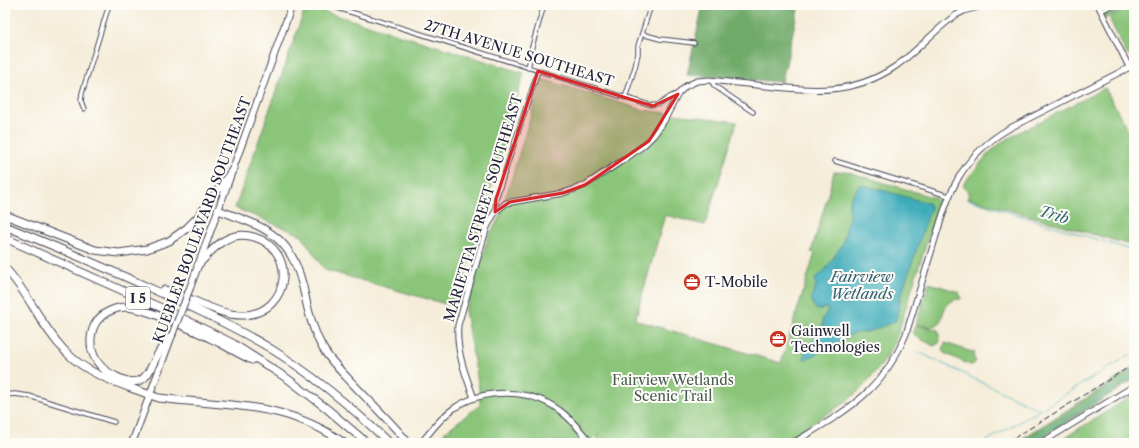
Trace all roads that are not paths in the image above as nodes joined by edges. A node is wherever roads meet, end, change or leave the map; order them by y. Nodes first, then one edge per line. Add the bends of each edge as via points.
1 (109, 5) edge
2 (292, 5) edge
3 (328, 5) edge
4 (544, 5) edge
5 (651, 5) edge
6 (985, 5) edge
7 (1098, 5) edge
8 (1112, 5) edge
9 (1101, 11) junction
10 (642, 34) junction
11 (694, 43) dead end
12 (1132, 66) edge
13 (528, 68) junction
14 (538, 71) junction
15 (1134, 73) edge
16 (713, 80) junction
17 (678, 94) junction
18 (625, 98) junction
19 (84, 108) dead end
20 (754, 112) dead end
21 (835, 161) dead end
22 (234, 168) junction
23 (949, 196) junction
24 (218, 210) junction
25 (495, 212) junction
26 (5, 215) edge
27 (5, 226) edge
28 (5, 238) edge
29 (198, 265) junction
30 (5, 268) edge
31 (149, 287) junction
32 (172, 335) junction
33 (267, 366) junction
34 (1134, 386) edge
35 (5, 395) edge
36 (150, 395) junction
37 (474, 398) junction
38 (114, 422) dead end
39 (406, 440) edge
40 (132, 443) edge
41 (344, 443) edge
42 (367, 443) edge
43 (389, 443) edge
44 (421, 443) edge
45 (592, 443) edge
46 (793, 443) edge
47 (1041, 443) edge

1 - 19 street via 82,94
2 - 22 main road, KUEBLER BOULEVARD SOUTHEAST
3 - 13 street, 27TH AVENUE SOUTHEAST
4 - 13 street
5 - 10 street
6 - 16 street via 956,15 895,67 857,85 831,90 811,90
7 - 9 street
8 - 9 street
9 - 12 street
10 - 11 street
10 - 18 street
12 - 15 street
12 - 23 street via 998,136 968,163
13 - 14 street, 27TH AVENUE SOUTHEAST
14 - 18 street, 27TH AVENUE SOUTHEAST
14 - 25 street, MARIETTA STREET SOUTHEAST via 496,199
16 - 17 street via 693,82
16 - 20 street via 716,87
17 - 18 street, 27TH AVENUE SOUTHEAST via 653,106
17 - 25 street via 661,126 649,141 585,185 569,192 510,202
21 - 23 street
22 - 24 main road, KUEBLER BOULEVARD SOUTHEAST
22 - 26 highway via 187,228 168,241 147,249 119,253 95,250
23 - 46 street via 906,334 891,364 859,401
24 - 29 main road, KUEBLER BOULEVARD SOUTHEAST
24 - 39 highway via 268,230 286,246 300,274 312,323 325,351
25 - 37 street, MARIETTA STREET SOUTHEAST via 487,227 458,325 460,357
27 - 31 highway, I 5
28 - 33 highway, I 5 via 185,319 238,347
29 - 31 highway via 225,240 233,236 251,236 268,244 275,251 283,267 283,283 275,300 268,306 261,311 245,315 230,314 166,290
29 - 32 main road, KUEBLER BOULEVARD SOUTHEAST, bridge
30 - 36 highway via 65,352 75,361 100,375
31 - 43 highway, I 5 via 236,329 282,356 345,403
32 - 33 highway via 150,372 142,379 133,381 120,379 104,370 95,358 91,345 96,323 105,314 119,308 134,308 179,324
32 - 36 main road, KUEBLER BOULEVARD SOUTHEAST
33 - 42 highway, I 5 via 326,408
34 - 47 street
35 - 38 street via 18,394 43,400
36 - 40 main road, KUEBLER BOULEVARD SOUTHEAST
36 - 41 highway via 166,399 238,405 281,413 311,424
37 - 44 street via 440,420
37 - 45 street via 503,393 538,399 567,416

